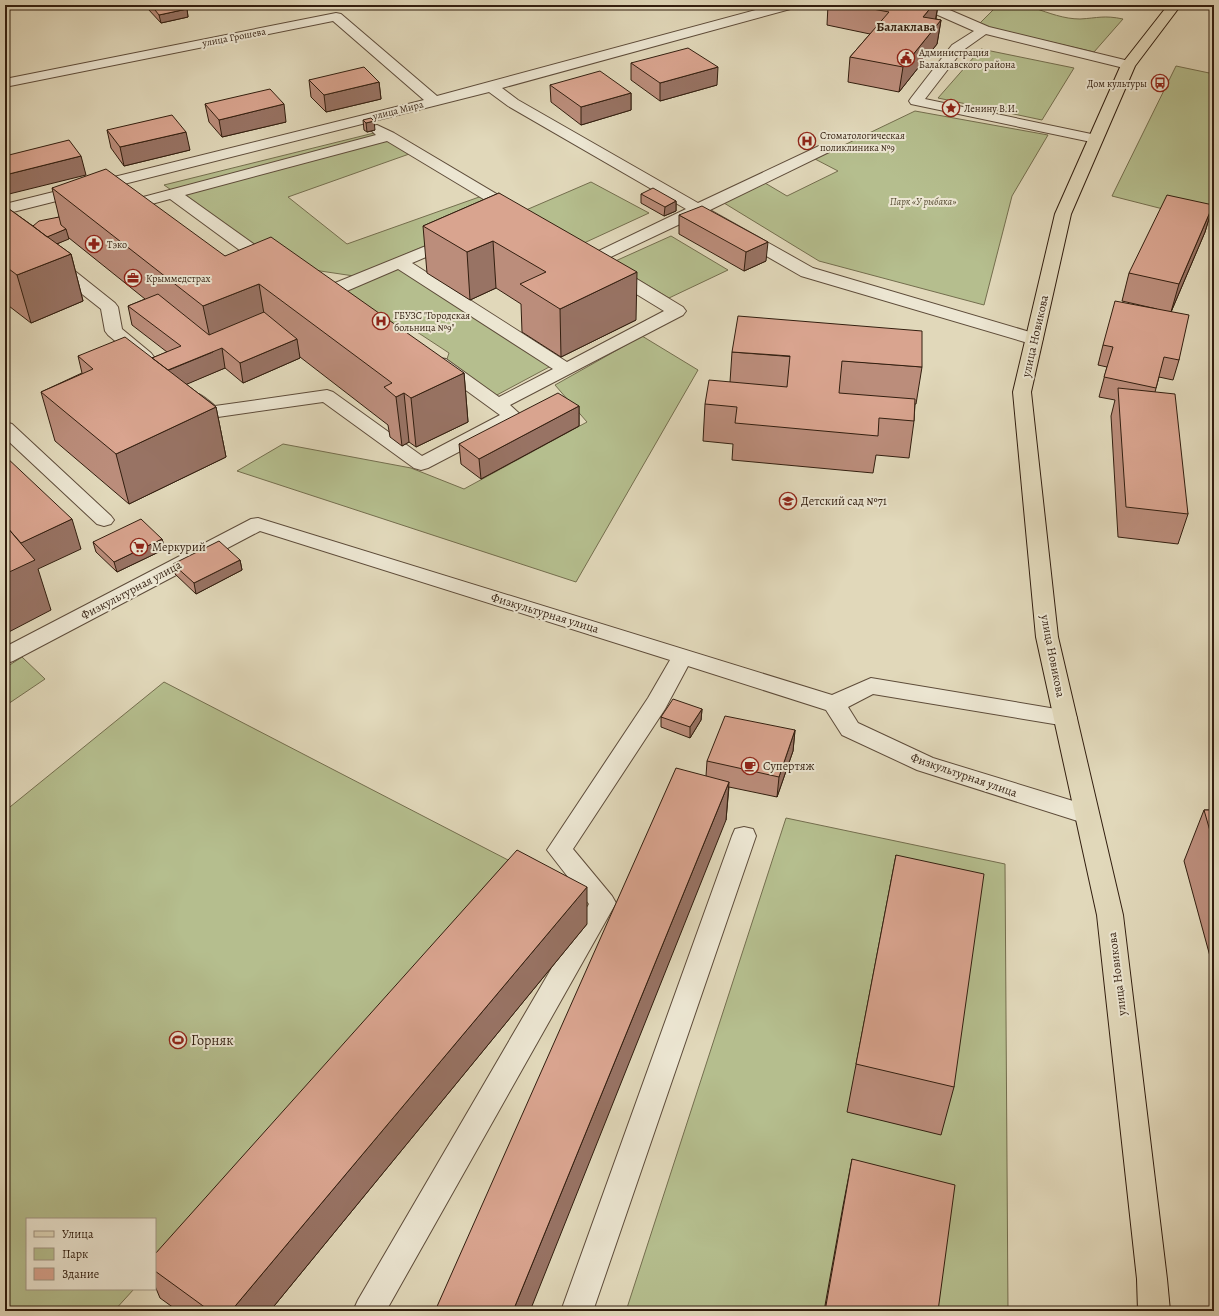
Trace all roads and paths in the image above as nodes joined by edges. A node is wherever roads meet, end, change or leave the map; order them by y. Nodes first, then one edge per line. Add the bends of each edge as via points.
1 (789, 5) edge
2 (927, 5) edge
3 (1175, 5) edge
4 (984, 30) junction
5 (1128, 65) junction
6 (5, 83) edge
7 (491, 87) junction
8 (434, 101) junction
9 (363, 119) junction
10 (389, 136) junction
11 (1096, 139) junction
12 (824, 149) dead end
13 (172, 193) junction
14 (698, 208) junction
15 (5, 209) edge
16 (104, 212) edge
17 (516, 218) edge
18 (466, 235) edge
19 (44, 255) edge
20 (400, 262) junction
21 (283, 271) edge
22 (335, 290) edge
23 (1034, 340) junction
24 (427, 354) edge
25 (159, 369) edge
26 (566, 369) junction
27 (181, 387) edge
28 (499, 404) junction
29 (5, 428) edge
30 (104, 520) dead end
31 (5, 656) edge
32 (683, 656) junction
33 (834, 704) junction
34 (1066, 718) junction
35 (1087, 815) junction
36 (744, 836) dead end
37 (369, 1311) edge
38 (577, 1311) edge
39 (1154, 1311) edge

1 - 7 street, улица Мира
2 - 4 street
3 - 5 main road, улица Новикова
4 - 5 street
4 - 11 street via 957,48 916,101
5 - 11 main road, улица Новикова
6 - 8 street, улица Грошева via 336,17
7 - 8 street, улица Мира
7 - 14 street via 513,103
8 - 9 street, улица Мира
9 - 10 street
9 - 15 street, улица Мира
10 - 13 street
10 - 17 street
11 - 23 main road, улица Новикова via 1063,214
12 - 14 street
13 - 16 street
13 - 21 street
14 - 23 street via 806,272
14 - 26 street via 586,256 677,311
18 - 20 street
19 - 25 street via 108,307 114,331
20 - 22 street
20 - 26 street
23 - 34 main road, улица Новикова via 1022,392 1048,637
24 - 28 street
26 - 28 street
27 - 28 street via 211,412 327,396 421,464 513,416
29 - 30 street
31 - 32 street, Физкультурная улица via 258,524
32 - 33 street, Физкультурная улица
32 - 37 street via 657,703 559,850 603,903
33 - 34 street via 871,686
33 - 35 street, Физкультурная улица via 850,729 925,764
34 - 35 main road, улица Новикова
35 - 39 main road, улица Новикова via 1110,915 1152,1271
36 - 38 street

